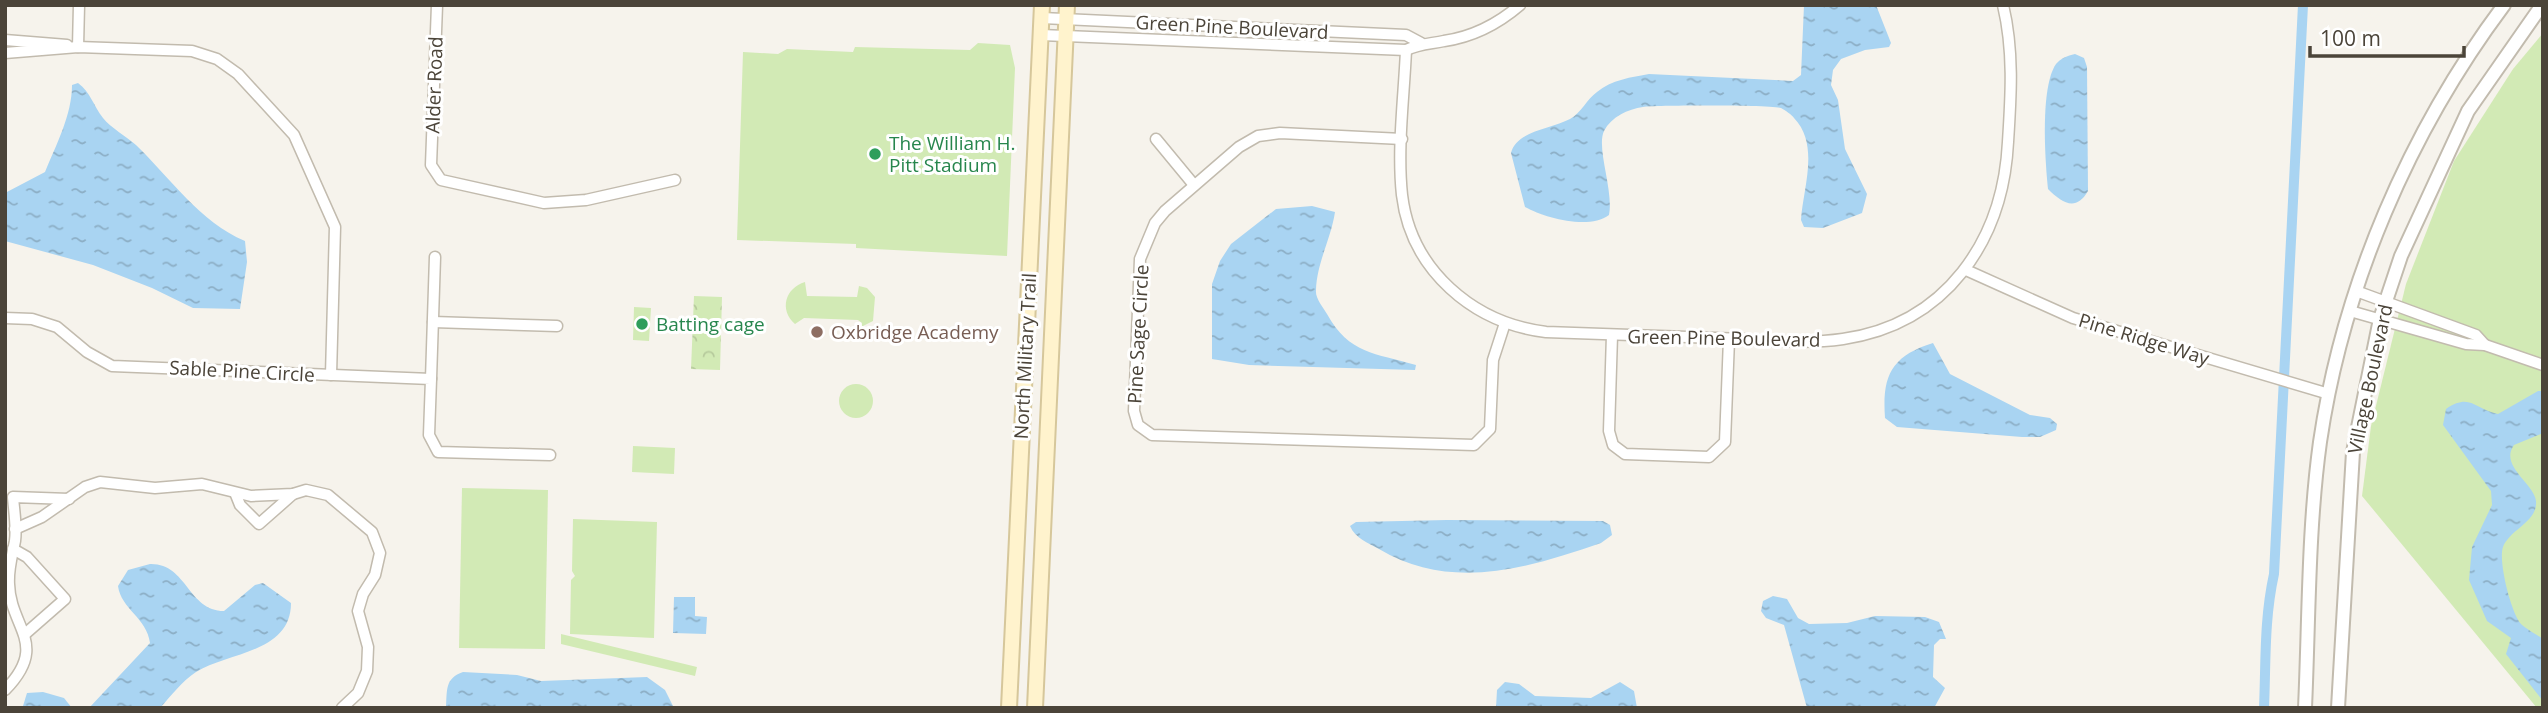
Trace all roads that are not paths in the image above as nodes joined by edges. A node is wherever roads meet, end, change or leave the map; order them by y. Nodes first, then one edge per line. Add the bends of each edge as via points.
1 (79, 5) edge
2 (437, 5) edge
3 (1520, 5) edge
4 (2003, 5) edge
5 (2504, 5) edge
6 (2542, 5) edge
7 (1042, 11) edge
8 (1067, 13) edge
9 (1041, 35) junction
10 (1065, 35) junction
11 (5, 40) edge
12 (1421, 43) junction
13 (78, 47) junction
14 (1406, 50) junction
15 (5, 53) edge
16 (1156, 139) dead end
17 (1402, 139) junction
18 (675, 180) dead end
19 (1194, 185) junction
20 (435, 257) dead end
21 (1966, 270) junction
22 (2356, 291) junction
23 (2386, 300) junction
24 (2350, 311) junction
25 (5, 318) edge
26 (2380, 319) junction
27 (433, 323) junction
28 (1505, 324) junction
29 (557, 326) dead end
30 (1612, 335) junction
31 (1729, 339) junction
32 (2485, 345) junction
33 (2543, 365) edge
34 (331, 375) junction
35 (430, 379) junction
36 (2329, 394) junction
37 (550, 455) dead end
38 (293, 494) junction
39 (236, 495) junction
40 (71, 499) junction
41 (15, 529) junction
42 (13, 550) junction
43 (1015, 581) junction
44 (1041, 581) junction
45 (25, 634) junction
46 (5, 690) edge
47 (342, 708) edge
48 (1009, 708) edge
49 (1035, 708) edge
50 (2305, 708) edge
51 (2337, 708) edge

1 - 13 street
2 - 18 street, Alder Road via 432,166 441,180 544,204 586,200
3 - 12 street, Green Pine Boulevard via 1480,30
4 - 21 street, Green Pine Boulevard via 2012,61 2004,190 1991,229
5 - 22 street, Village Boulevard via 2441,96
6 - 23 street, Village Boulevard via 2468,111 2415,224
7 - 8 street, Green Pine Boulevard
7 - 9 main road, North Military Trail
8 - 10 main road, North Military Trail
8 - 12 street, Green Pine Boulevard via 1406,35
9 - 10 street, Green Pine Boulevard
9 - 43 main road, North Military Trail
10 - 14 street, Green Pine Boulevard
10 - 44 main road, North Military Trail
11 - 13 street, Sable Pine Circle
12 - 14 street, Green Pine Boulevard
13 - 15 street, Sable Pine Circle
13 - 34 street, Sable Pine Circle via 209,55 238,74 294,135 335,227
14 - 17 street, Green Pine Boulevard
16 - 19 street
17 - 19 street, Pine Sage Circle via 1265,134 1245,143
17 - 28 street, Green Pine Boulevard via 1403,197 1421,252 1453,292
19 - 28 street, Pine Sage Circle via 1159,216 1140,259 1134,411 1138,425 1152,435 1474,444 1490,429 1493,360
20 - 27 street
21 - 31 street, Green Pine Boulevard via 1931,303 1881,330 1826,341
21 - 36 street, Pine Ridge Way via 2073,318
22 - 23 street
22 - 24 street, Village Boulevard
23 - 26 street, Village Boulevard
23 - 32 street via 2476,335
24 - 26 street
24 - 36 street, Village Boulevard
25 - 34 street, Sable Pine Circle via 32,319 57,327 112,366
26 - 32 street via 2466,344
26 - 51 street, Village Boulevard via 2353,452
27 - 29 street
27 - 35 street
28 - 30 street, Green Pine Boulevard via 1546,332
30 - 31 street, Green Pine Boulevard
30 - 31 street via 1609,431 1613,445 1625,454 1702,458 1716,454 1725,442
32 - 33 street
34 - 35 street
35 - 37 street via 429,435 438,452
36 - 50 street, Village Boulevard via 2316,487
38 - 39 street
38 - 39 street via 259,524
38 - 47 street via 306,489 328,495 366,526 378,545 378,568 358,611 368,647 367,671 358,694
39 - 40 street via 202,484 155,488 108,481 93,484
40 - 41 street
40 - 41 street via 13,497
41 - 42 street
42 - 45 street via 9,591
42 - 45 street via 27,557 65,600
43 - 44 main road
43 - 48 main road, North Military Trail
44 - 49 main road, North Military Trail
45 - 46 street via 22,666

